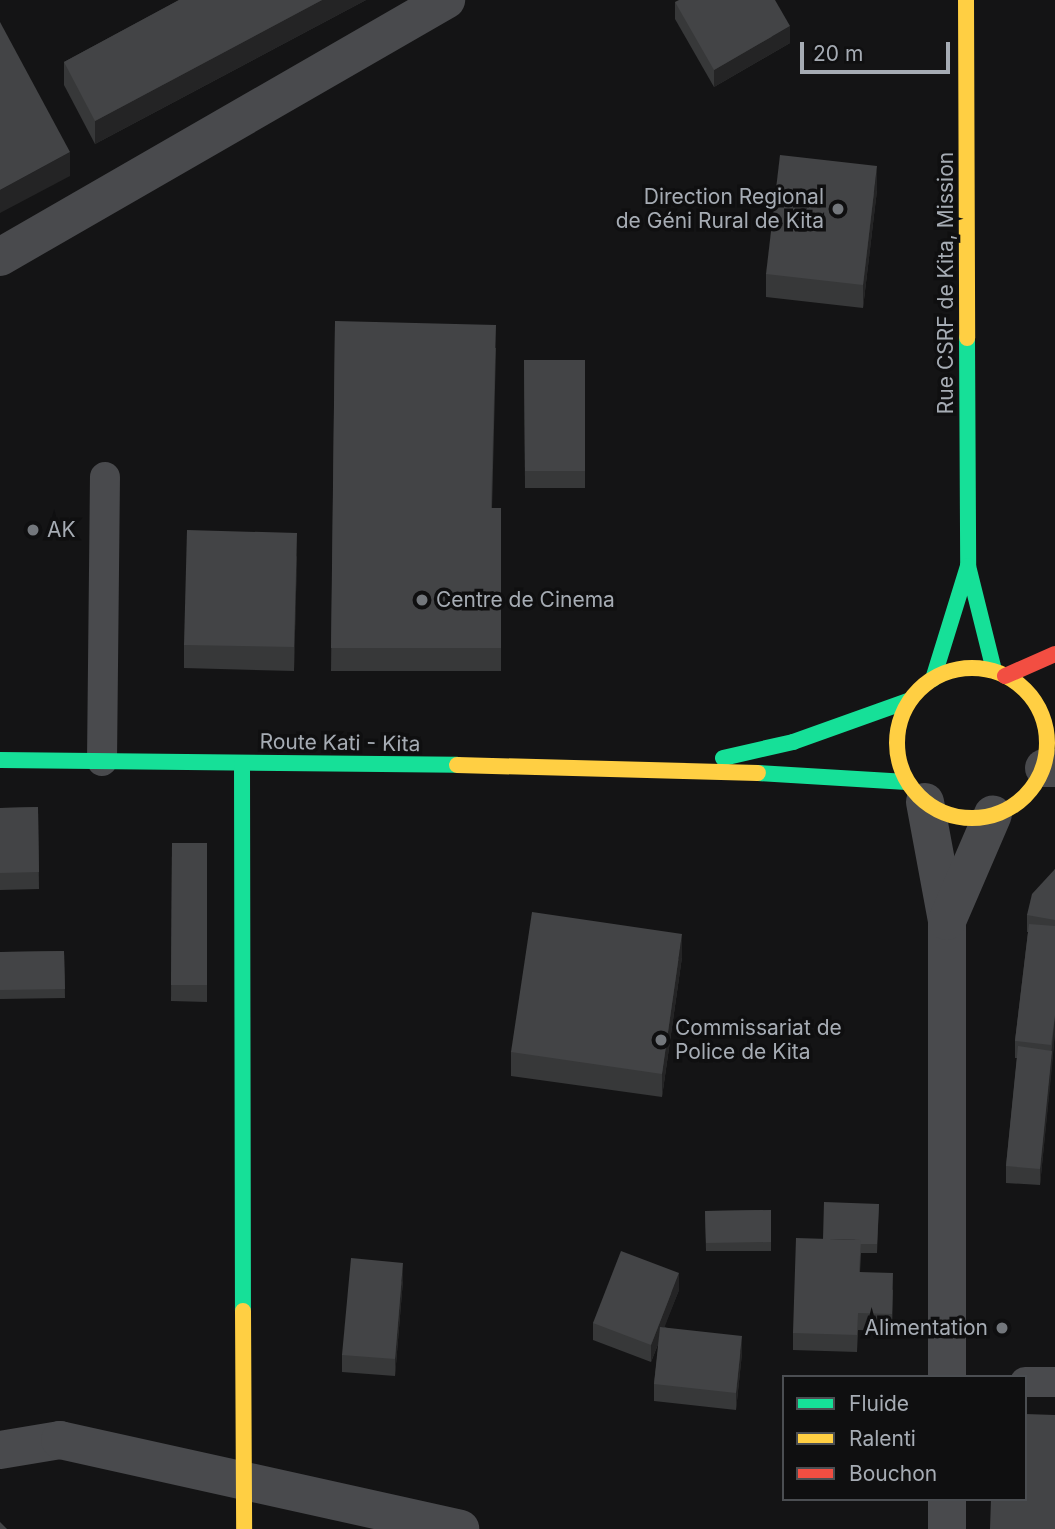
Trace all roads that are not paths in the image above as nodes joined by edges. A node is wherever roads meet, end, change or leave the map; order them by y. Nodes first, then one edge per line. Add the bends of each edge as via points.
1 (446, 0) edge
2 (966, 0) edge
3 (0, 257) edge
4 (105, 477) dead end
5 (968, 566) junction
6 (1055, 654) edge
7 (999, 673) junction
8 (933, 679) junction
9 (910, 700) junction
10 (1050, 751) edge
11 (0, 760) edge
12 (102, 761) junction
13 (242, 763) junction
14 (680, 768) junction
15 (916, 792) junction
16 (993, 814) junction
17 (947, 921) junction
18 (947, 1375) edge
19 (1027, 1382) edge
20 (1055, 1382) edge
21 (0, 1450) edge
22 (243, 1480) junction
23 (947, 1501) edge
24 (244, 1529) edge
25 (460, 1529) edge
26 (947, 1529) edge

1 - 3 street
2 - 5 main road, Rue CSRF de Kita, Mission
4 - 12 lane
5 - 7 main road
5 - 8 main road
6 - 7 main road, Route Kati - Kita
7 - 8 main road, Route Kati - Kita via 963,668
7 - 10 main road, Route Kati - Kita via 1022,685 1041,710
8 - 9 main road, Route Kati - Kita
9 - 14 main road, Route Kati - Kita via 793,742
9 - 15 main road, Route Kati - Kita via 898,729 898,756
10 - 16 main road, Route Kati - Kita via 1029,794 1005,812
11 - 12 main road, Route Kati - Kita
12 - 13 main road, Route Kati - Kita
13 - 14 main road, Route Kati - Kita
13 - 22 main road
14 - 15 main road, Route Kati - Kita
15 - 16 main road, Route Kati - Kita via 949,815 976,819
15 - 17 street
16 - 17 street
17 - 18 street
19 - 20 lane
21 - 22 street via 61,1440
22 - 24 main road
22 - 25 street
23 - 26 street

